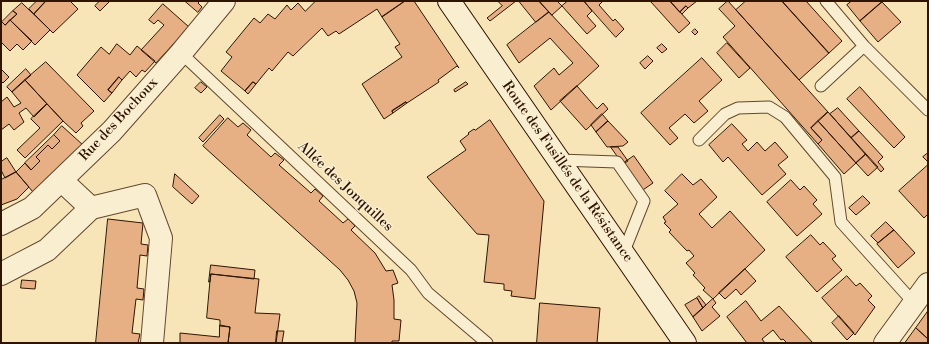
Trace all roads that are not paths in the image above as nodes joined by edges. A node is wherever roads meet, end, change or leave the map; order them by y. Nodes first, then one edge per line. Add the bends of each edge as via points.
1 (224, 1) edge
2 (449, 1) edge
3 (826, 1) edge
4 (864, 46) junction
5 (181, 52) junction
6 (820, 86) dead end
7 (928, 110) edge
8 (699, 140) dead end
9 (559, 160) junction
10 (61, 180) junction
11 (91, 208) junction
12 (1, 224) edge
13 (624, 254) junction
14 (1, 274) edge
15 (928, 284) edge
16 (914, 303) junction
17 (152, 343) edge
18 (487, 343) edge
19 (685, 343) edge
20 (885, 343) edge

1 - 5 street, Rue des Bochoux
2 - 9 street, Route des Fusillés de la Résistance
3 - 4 lane
4 - 6 lane
4 - 7 lane
5 - 10 street, Rue des Bochoux via 112,130
5 - 18 lane, Allée des Jonquilles via 411,270 428,293
8 - 16 lane via 724,114 738,108 769,106 785,117 835,177 841,222
9 - 13 street, Route des Fusillés de la Résistance
9 - 13 lane via 617,162 644,201
10 - 11 street
10 - 12 street, Rue des Bochoux via 32,208
11 - 14 street via 47,250
11 - 17 street via 145,195 161,238
13 - 19 street, Route des Fusillés de la Résistance
15 - 16 street
16 - 20 street

